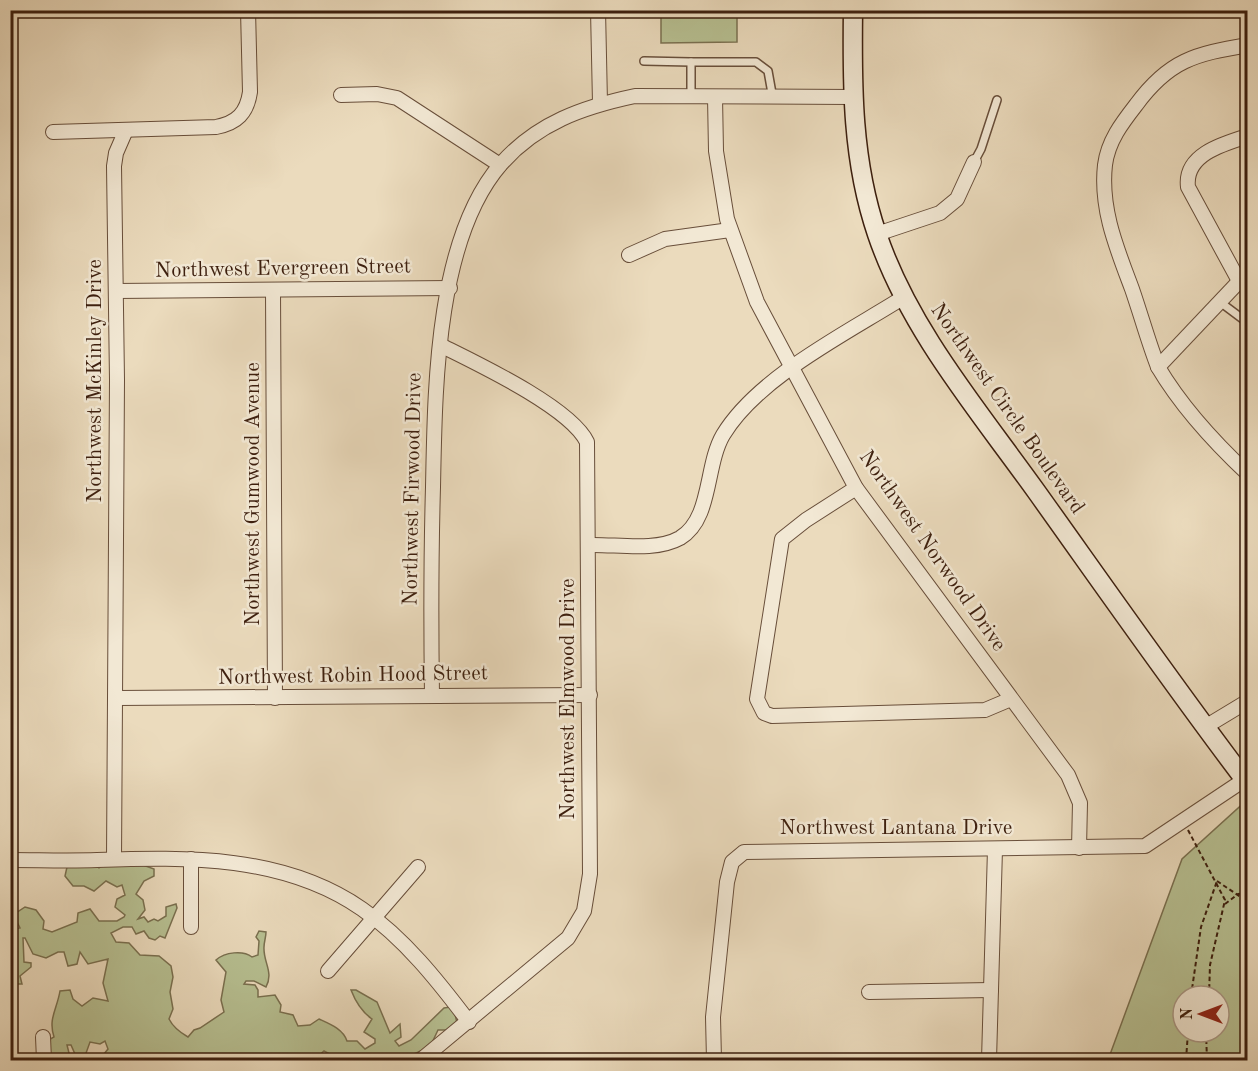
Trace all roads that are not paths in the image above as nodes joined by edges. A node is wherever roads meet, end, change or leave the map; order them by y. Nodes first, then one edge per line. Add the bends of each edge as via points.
1 (248, 10) edge
2 (598, 10) edge
3 (853, 10) edge
4 (1248, 45) edge
5 (644, 61) dead end
6 (691, 62) junction
7 (341, 95) dead end
8 (691, 97) junction
9 (715, 97) junction
10 (853, 97) junction
11 (773, 99) junction
12 (997, 100) dead end
13 (600, 103) junction
14 (126, 130) junction
15 (53, 132) dead end
16 (1248, 136) edge
17 (974, 162) joint
18 (500, 165) junction
19 (729, 230) junction
20 (877, 234) junction
21 (628, 255) dead end
22 (1243, 277) edge
23 (450, 288) junction
24 (273, 290) junction
25 (116, 291) junction
26 (904, 297) junction
27 (1220, 302) junction
28 (1248, 323) edge
29 (440, 345) junction
30 (1158, 367) junction
31 (793, 368) junction
32 (1248, 474) edge
33 (856, 488) junction
34 (589, 545) junction
35 (590, 695) junction
36 (432, 696) junction
37 (117, 698) junction
38 (275, 698) junction
39 (1011, 699) junction
40 (1248, 700) edge
41 (1205, 727) junction
42 (1246, 782) edge
43 (1079, 848) junction
44 (994, 849) junction
45 (114, 859) junction
46 (191, 859) junction
47 (10, 860) edge
48 (418, 867) dead end
49 (374, 918) junction
50 (191, 927) dead end
51 (328, 971) dead end
52 (991, 990) junction
53 (869, 992) dead end
54 (469, 1022) junction
55 (43, 1037) dead end
56 (44, 1060) edge
57 (421, 1060) edge
58 (714, 1060) edge
59 (989, 1060) edge

1 - 14 street via 250,92 248,104 237,119 216,127
2 - 13 street
3 - 10 main road, Northwest Circle Boulevard
4 - 30 street via 1196,55 1166,70 1119,128 1108,152 1108,218
5 - 6 lane
6 - 8 lane
6 - 11 lane via 762,64 768,70
7 - 18 street via 397,98
8 - 9 street, Northwest Firwood Drive
8 - 13 street, Northwest Firwood Drive via 635,96
9 - 11 street, Northwest Firwood Drive
9 - 19 street, Northwest Norwood Drive via 716,151
10 - 11 street, Northwest Firwood Drive
10 - 20 main road, Northwest Circle Boulevard via 859,166
12 - 17 lane
13 - 18 street, Northwest Firwood Drive via 541,130
14 - 15 street
14 - 25 street, Northwest McKinley Drive via 114,166
16 - 22 street via 1195,161 1186,178 1198,208
17 - 20 street via 957,199 947,208 930,218
18 - 23 street, Northwest Firwood Drive via 474,205 463,231
19 - 21 street via 665,239
19 - 31 street, Northwest Norwood Drive via 757,302
20 - 26 main road, Northwest Circle Boulevard
22 - 27 street
23 - 24 street, Northwest Evergreen Street
23 - 29 street, Northwest Firwood Drive
24 - 25 street, Northwest Evergreen Street
24 - 38 street, Northwest Gumwood Avenue
25 - 37 street, Northwest McKinley Drive
26 - 31 street
26 - 41 main road, Northwest Circle Boulevard via 971,401
27 - 28 lane
27 - 30 street
29 - 34 street, Northwest Elmwood Drive via 534,397 578,427 589,450
29 - 36 street, Northwest Firwood Drive via 433,410
30 - 32 street via 1222,450
31 - 33 street, Northwest Norwood Drive
31 - 34 street via 752,399 723,436 710,470 704,505 680,538 658,544
33 - 39 street, Northwest Norwood Drive
33 - 39 street via 782,539 759,706 772,716 846,714 985,710
34 - 35 street, Northwest Elmwood Drive
35 - 36 street, Northwest Robin Hood Street
35 - 54 street, Northwest Elmwood Drive via 590,874 584,911 561,945
36 - 38 street, Northwest Robin Hood Street
37 - 38 street, Northwest Robin Hood Street
37 - 45 street, Northwest McKinley Drive
39 - 43 street, Northwest Norwood Drive via 1077,792
40 - 41 street
41 - 42 main road, Northwest Circle Boulevard
42 - 43 street, Northwest Lantana Drive via 1145,846
43 - 44 street, Northwest Lantana Drive
44 - 52 street
44 - 58 street, Northwest Lantana Drive via 749,850 738,855 727,882 713,1017
45 - 46 street
45 - 47 street
46 - 49 street via 235,862 288,873 340,896
46 - 50 street
48 - 49 street
49 - 51 street
49 - 54 street via 406,947
52 - 53 street
52 - 59 street
54 - 57 street, Northwest Elmwood Drive
55 - 56 street

